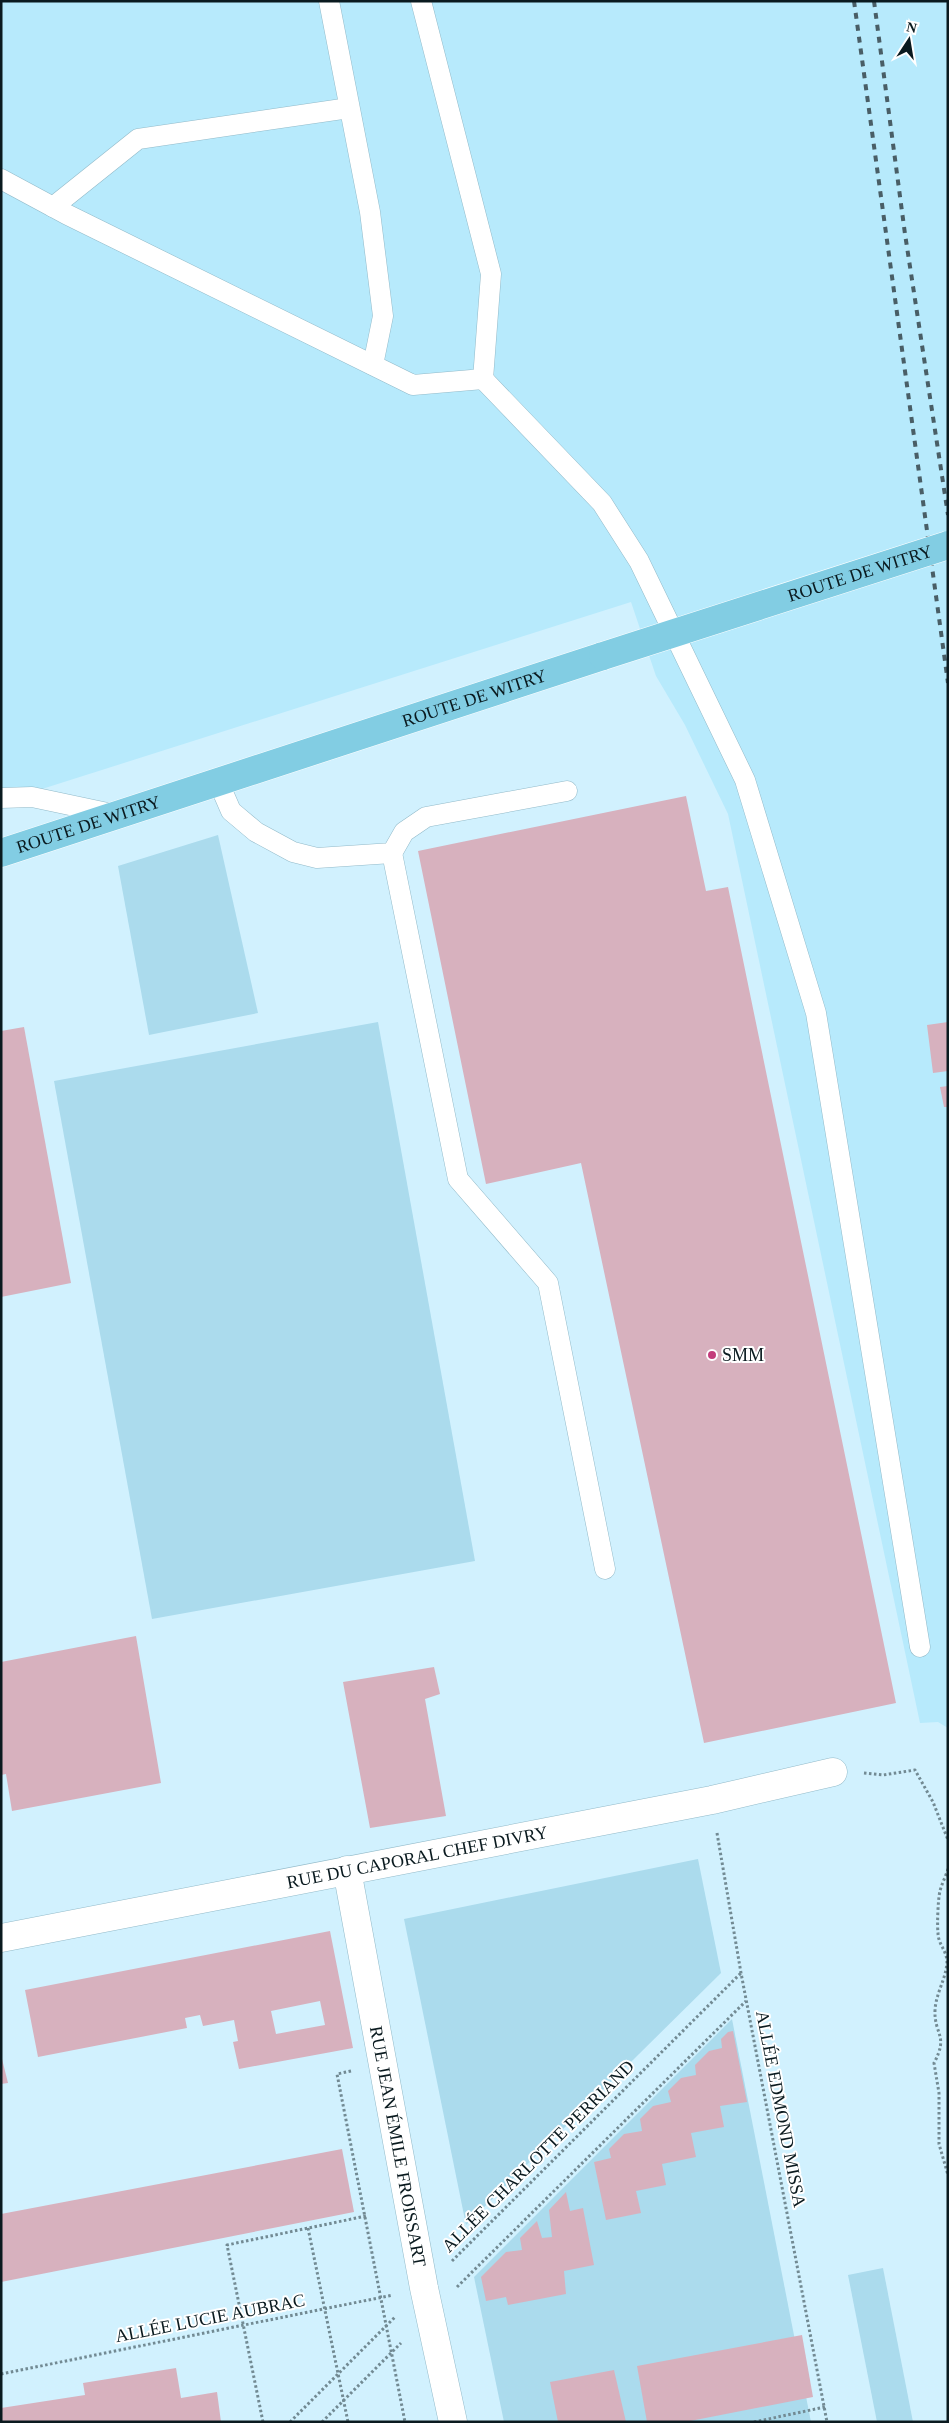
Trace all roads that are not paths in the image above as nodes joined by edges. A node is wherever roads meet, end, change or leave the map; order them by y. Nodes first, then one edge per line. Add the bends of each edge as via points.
1 (328, 1) edge
2 (421, 1) edge
3 (350, 108) junction
4 (1, 178) edge
5 (53, 207) junction
6 (373, 365) junction
7 (483, 379) junction
8 (948, 545) edge
9 (218, 782) junction
10 (567, 791) dead end
11 (1, 798) edge
12 (117, 815) junction
13 (1, 853) edge
14 (392, 853) junction
15 (605, 1569) dead end
16 (920, 1647) dead end
17 (833, 1772) road end
18 (347, 1870) junction
19 (1, 1938) edge
20 (453, 2422) edge

1 - 3 lane
2 - 7 lane via 491,274
3 - 5 lane via 138,139
3 - 6 lane via 370,212 383,316
4 - 5 lane
5 - 6 lane
6 - 7 lane via 413,385
7 - 16 lane via 602,503 639,561 745,780 816,1013
8 - 9 main road, ROUTE DE WITRY, bridge
9 - 12 main road, ROUTE DE WITRY
9 - 14 lane via 231,811 256,832 293,852 317,858
10 - 14 lane via 426,817 404,832
11 - 12 lane via 32,797
12 - 13 main road, ROUTE DE WITRY
14 - 15 lane via 458,1179 548,1283
17 - 18 street, RUE DU CAPORAL CHEF DIVRY via 712,1800
18 - 19 street, RUE DU CAPORAL CHEF DIVRY
18 - 20 street, RUE JEAN ÉMILE FROISSART via 424,2288

